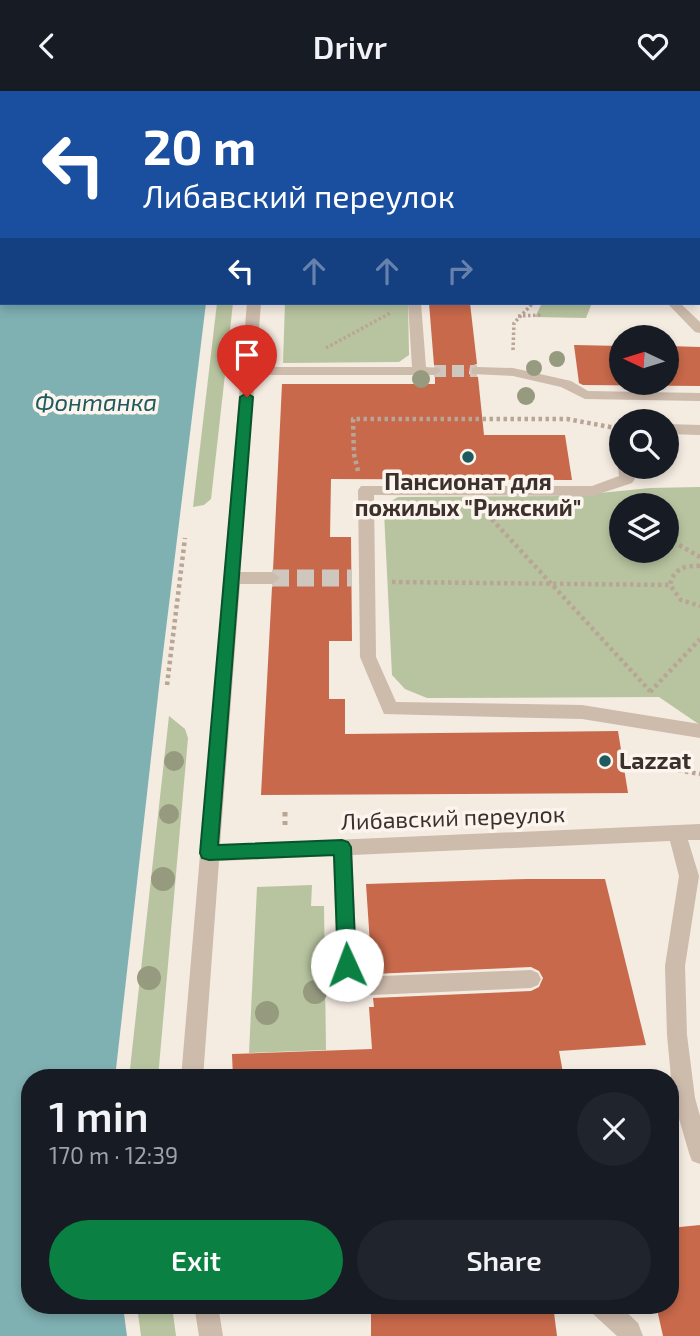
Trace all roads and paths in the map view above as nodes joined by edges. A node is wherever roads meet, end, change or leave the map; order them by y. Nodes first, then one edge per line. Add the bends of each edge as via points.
1 (254, 305) edge
2 (415, 305) edge
3 (531, 305) edge
4 (677, 307) edge
5 (698, 307) dead end
6 (399, 308) dead end
7 (542, 315) dead end
8 (517, 316) junction
9 (700, 329) edge
10 (249, 371) junction
11 (286, 371) junction
12 (418, 371) junction
13 (434, 371) tunnel mouth
14 (477, 371) tunnel mouth
15 (513, 372) junction
16 (700, 397) edge
17 (609, 427) edge
18 (679, 429) edge
19 (700, 430) edge
20 (626, 479) edge
21 (366, 490) junction
22 (465, 490) junction
23 (185, 538) dead end
24 (679, 545) edge
25 (700, 557) edge
26 (700, 566) edge
27 (232, 578) junction
28 (272, 578) tunnel mouth
29 (362, 579) junction
30 (551, 584) junction
31 (670, 585) junction
32 (700, 606) edge
33 (700, 639) edge
34 (167, 685) dead end
35 (650, 691) junction
36 (625, 719) junction
37 (700, 731) edge
38 (623, 761) dead end
39 (700, 774) edge
40 (700, 832) edge
41 (677, 833) junction
42 (342, 847) junction
43 (209, 853) junction
44 (531, 979) dead end
45 (193, 1069) edge
46 (700, 1153) edge
47 (207, 1314) edge
48 (610, 1314) edge
49 (211, 1336) edge
50 (631, 1336) edge

1 - 10 street
2 - 12 street
3 - 8 path
4 - 5 street
4 - 9 street
6 - 11 path
7 - 8 path
8 - 15 path via 512,324
10 - 11 street
10 - 27 street
11 - 12 street
12 - 13 street
14 - 15 street
15 - 16 street via 566,384 585,395
17 - 21 path via 567,419 353,419 354,454
18 - 19 street
20 - 22 street via 593,491
21 - 22 street
21 - 29 street
22 - 30 path
23 - 34 path
24 - 25 path
26 - 31 path via 676,571
27 - 28 street
27 - 43 street
29 - 30 path
29 - 36 street via 368,657 390,709 582,712
30 - 31 path
30 - 35 path
31 - 32 path via 681,600
33 - 35 path
35 - 36 path
36 - 37 street
38 - 39 path
40 - 41 street, Либавский переулок
41 - 42 street, Либавский переулок
41 - 46 street via 689,876 674,966 677,1035 684,1098
42 - 43 street, Либавский переулок
42 - 44 street via 348,987
43 - 45 street
47 - 49 street
48 - 50 street

